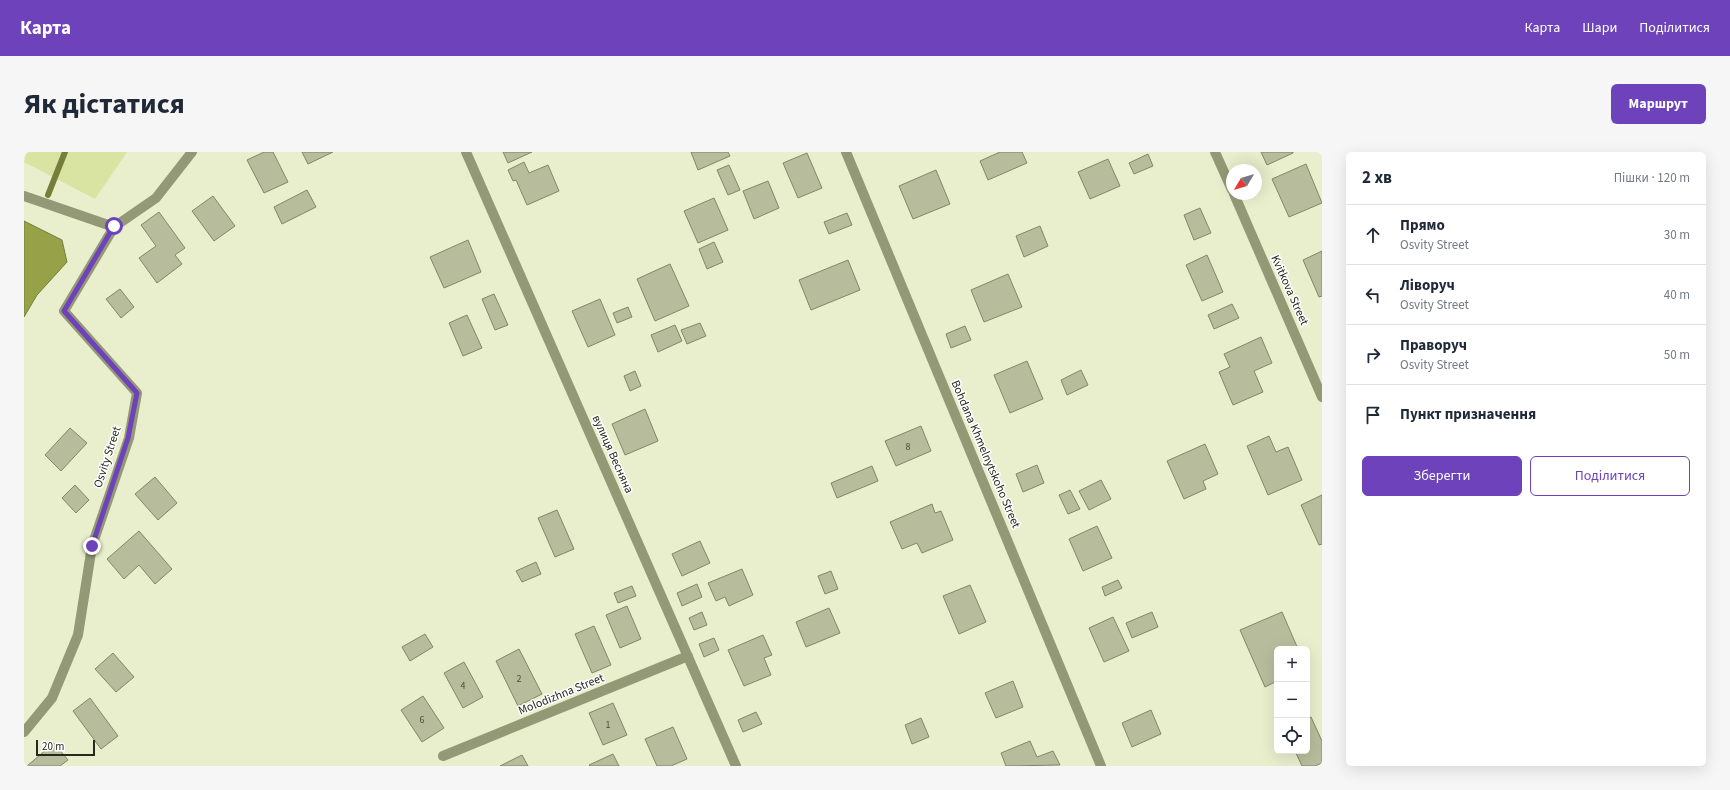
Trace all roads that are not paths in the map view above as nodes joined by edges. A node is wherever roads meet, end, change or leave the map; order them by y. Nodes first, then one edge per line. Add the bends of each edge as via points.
1 (192, 152) edge
2 (466, 152) edge
3 (846, 152) edge
4 (1215, 152) edge
5 (1226, 177) edge
6 (24, 196) edge
7 (1237, 200) edge
8 (114, 226) junction
9 (1322, 397) edge
10 (688, 656) junction
11 (24, 732) edge
12 (443, 756) dead end
13 (736, 766) edge
14 (1101, 766) edge

1 - 8 street, Osvity Street via 156,198
2 - 10 street, вулиця Весняна
3 - 14 street, Bohdana Khmelnytskoho Street
4 - 5 street
6 - 8 street
7 - 9 street, Kvitkova Street
8 - 11 street, Osvity Street via 64,311 137,393 128,438 92,546 78,635 52,698
10 - 12 street, Molodizhna Street
10 - 13 street, вулиця Весняна

